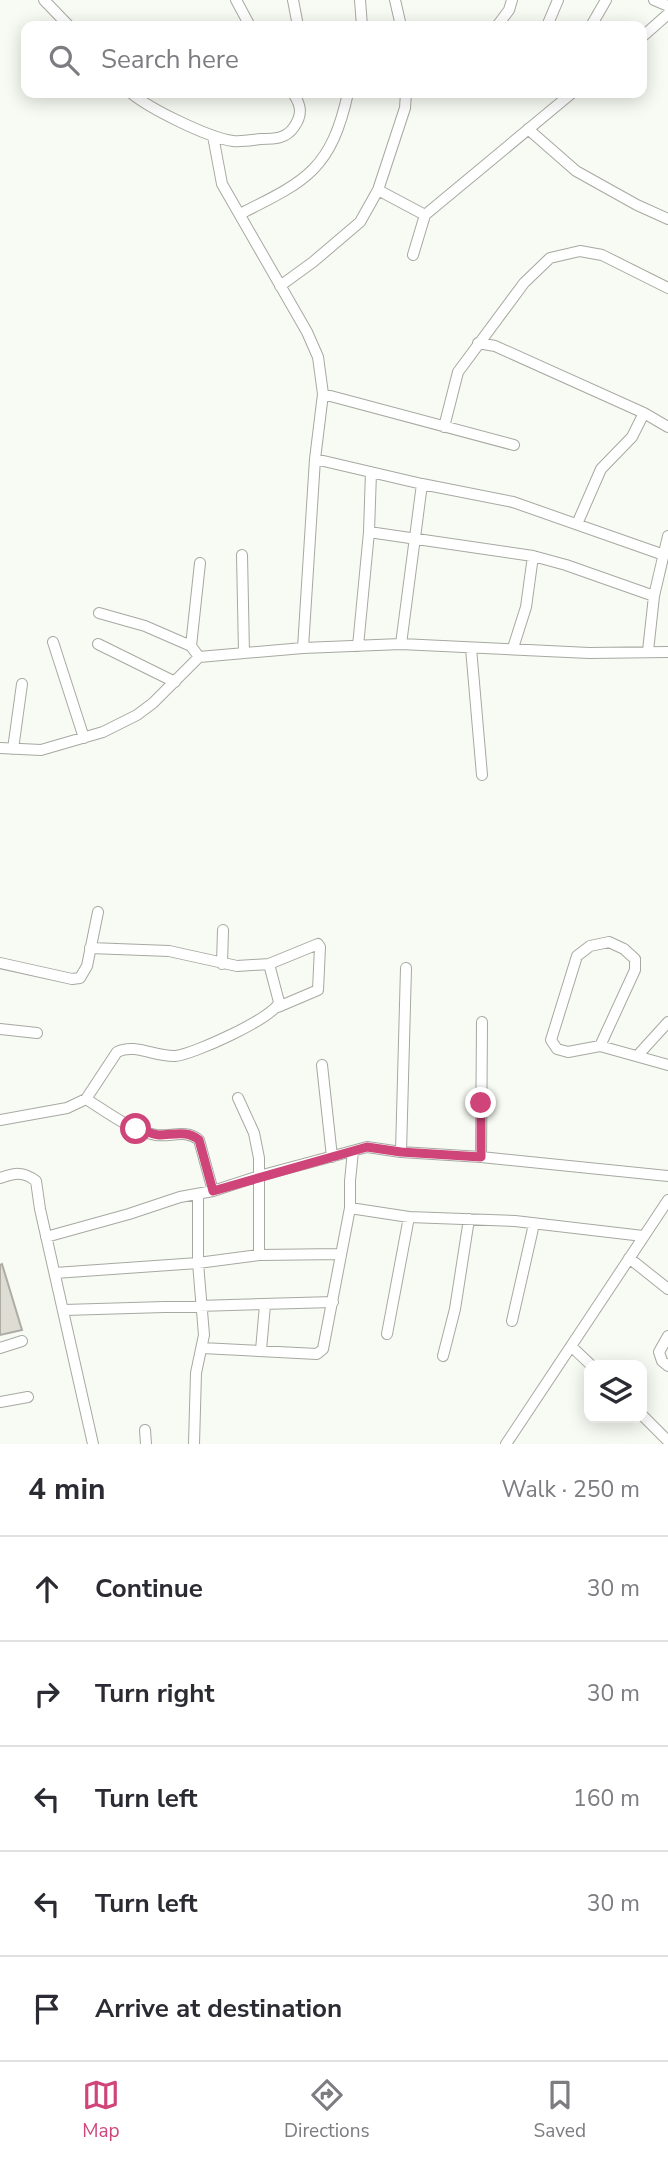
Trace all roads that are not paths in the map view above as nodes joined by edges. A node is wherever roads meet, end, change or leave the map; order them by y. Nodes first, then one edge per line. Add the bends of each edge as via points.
1 (44, 0) edge
2 (236, 0) edge
3 (293, 0) edge
4 (360, 0) edge
5 (395, 0) edge
6 (512, 0) edge
7 (558, 0) edge
8 (606, 0) edge
9 (654, 0) edge
10 (668, 6) edge
11 (668, 14) edge
12 (64, 21) edge
13 (247, 21) edge
14 (297, 21) edge
15 (362, 21) edge
16 (400, 21) edge
17 (501, 21) edge
18 (549, 21) edge
19 (594, 21) edge
20 (647, 33) edge
21 (137, 98) edge
22 (296, 98) edge
23 (347, 98) edge
24 (406, 98) edge
25 (566, 98) edge
26 (528, 129) junction
27 (213, 136) junction
28 (378, 190) junction
29 (240, 214) junction
30 (425, 215) junction
31 (668, 219) edge
32 (413, 255) dead end
33 (280, 286) junction
34 (668, 288) edge
35 (478, 343) junction
36 (323, 394) junction
37 (644, 413) junction
38 (444, 427) junction
39 (668, 427) edge
40 (514, 445) dead end
41 (315, 459) junction
42 (371, 472) junction
43 (422, 484) junction
44 (577, 524) junction
45 (369, 532) junction
46 (668, 536) edge
47 (415, 537) junction
48 (242, 555) dead end
49 (664, 555) junction
50 (533, 556) junction
51 (200, 563) dead end
52 (654, 596) junction
53 (99, 613) dead end
54 (53, 642) dead end
55 (98, 644) dead end
56 (401, 644) junction
57 (191, 646) junction
58 (358, 646) junction
59 (303, 648) junction
60 (471, 648) junction
61 (513, 648) junction
62 (648, 651) junction
63 (668, 652) edge
64 (244, 653) junction
65 (199, 657) junction
66 (175, 682) junction
67 (22, 684) dead end
68 (84, 738) junction
69 (0, 748) edge
70 (13, 749) junction
71 (482, 775) dead end
72 (98, 912) dead end
73 (223, 930) dead end
74 (90, 948) junction
75 (0, 963) edge
76 (222, 964) junction
77 (269, 964) junction
78 (406, 968) dead end
79 (278, 1007) junction
80 (482, 1022) dead end
81 (668, 1022) edge
82 (0, 1029) edge
83 (37, 1033) dead end
84 (600, 1046) junction
85 (638, 1055) junction
86 (323, 1065) dead end
87 (668, 1065) edge
88 (238, 1098) dead end
89 (86, 1099) junction
90 (0, 1120) edge
91 (353, 1151) junction
92 (401, 1152) junction
93 (332, 1157) junction
94 (481, 1157) junction
95 (259, 1176) junction
96 (668, 1177) edge
97 (0, 1178) edge
98 (213, 1191) junction
99 (198, 1194) junction
100 (668, 1200) edge
101 (351, 1208) junction
102 (409, 1217) junction
103 (469, 1219) junction
104 (534, 1224) junction
105 (643, 1236) junction
106 (46, 1237) junction
107 (340, 1254) junction
108 (259, 1255) junction
109 (629, 1258) junction
110 (198, 1263) junction
111 (55, 1273) junction
112 (668, 1289) edge
113 (333, 1302) junction
114 (201, 1305) junction
115 (265, 1305) junction
116 (64, 1310) junction
117 (512, 1321) dead end
118 (387, 1334) dead end
119 (668, 1336) edge
120 (22, 1341) dead end
121 (571, 1346) junction
122 (0, 1348) edge
123 (202, 1348) junction
124 (261, 1350) junction
125 (443, 1356) dead end
126 (586, 1360) edge
127 (668, 1366) edge
128 (27, 1397) dead end
129 (0, 1402) edge
130 (647, 1420) edge
131 (145, 1430) dead end
132 (668, 1441) edge
133 (93, 1444) edge
134 (146, 1444) edge
135 (194, 1444) edge
136 (506, 1444) edge

1 - 12 street
2 - 13 street
3 - 14 street
4 - 15 street
5 - 16 street
6 - 17 street
7 - 18 street
8 - 19 street
9 - 10 street
11 - 20 street
21 - 27 street
22 - 27 street via 301,115 292,131 281,138 234,141
23 - 29 street via 344,114 316,169 293,188
24 - 28 street
25 - 26 street
26 - 30 street
26 - 31 street via 576,171
27 - 29 street via 222,184
28 - 30 street
28 - 33 street via 360,222
29 - 33 street
30 - 32 street
33 - 36 street via 318,357
34 - 35 street via 602,255 580,251 550,258 524,283
35 - 37 street via 495,346
35 - 38 street via 458,372
36 - 38 street
36 - 41 street
37 - 39 street
37 - 44 street via 632,438 601,469
38 - 40 street
41 - 42 street
41 - 59 street
42 - 43 street
42 - 45 street
43 - 44 street via 513,502
43 - 47 street
44 - 49 street
45 - 47 street
45 - 58 street
46 - 49 street
47 - 50 street
47 - 56 street
48 - 64 street
49 - 52 street
50 - 52 street
50 - 61 street via 526,607
51 - 57 street
52 - 62 street
53 - 57 street
54 - 68 street
55 - 66 street
56 - 58 street
56 - 60 street
57 - 65 street
58 - 59 street
59 - 64 street
60 - 61 street
60 - 71 street
61 - 62 street
62 - 63 street
64 - 65 street
65 - 66 street
66 - 68 street via 136,715
67 - 70 street
68 - 70 street via 41,750
69 - 70 street
72 - 74 street
73 - 76 street
74 - 75 street via 80,978
74 - 76 street via 169,951
76 - 77 street
77 - 79 street
77 - 79 street via 315,944 320,947 318,990
78 - 92 street
79 - 89 street via 224,1039 177,1056 125,1048 117,1052
80 - 94 street
81 - 85 street
82 - 83 street
84 - 84 street via 568,1052 557,1049 551,1040 577,956 590,946 609,942 635,959 635,970
84 - 85 street
85 - 87 street
86 - 93 street
88 - 95 street via 254,1133
89 - 90 street via 67,1108
89 - 98 street via 136,1129 157,1135 194,1135
91 - 92 street via 367,1147
91 - 93 street
91 - 101 street
92 - 94 street
93 - 95 street
94 - 96 street
95 - 98 street
95 - 108 street
97 - 106 street via 25,1173 36,1181
98 - 99 street
99 - 106 street
99 - 110 street
100 - 105 street
101 - 102 street
101 - 107 street
102 - 103 street
102 - 118 street
103 - 104 street
103 - 125 street
104 - 105 street
104 - 117 street
105 - 109 street
106 - 111 street
107 - 108 street
107 - 113 street
108 - 110 street
109 - 112 street
109 - 121 street
110 - 111 street
110 - 114 street
111 - 116 street
113 - 115 street
113 - 124 street via 323,1349 317,1354
114 - 115 street
114 - 116 street
114 - 123 street
115 - 124 street
116 - 133 street
119 - 127 street via 659,1352
120 - 122 street
121 - 126 street
121 - 136 street
123 - 124 street
123 - 135 street
128 - 129 street
130 - 132 street
131 - 134 street

